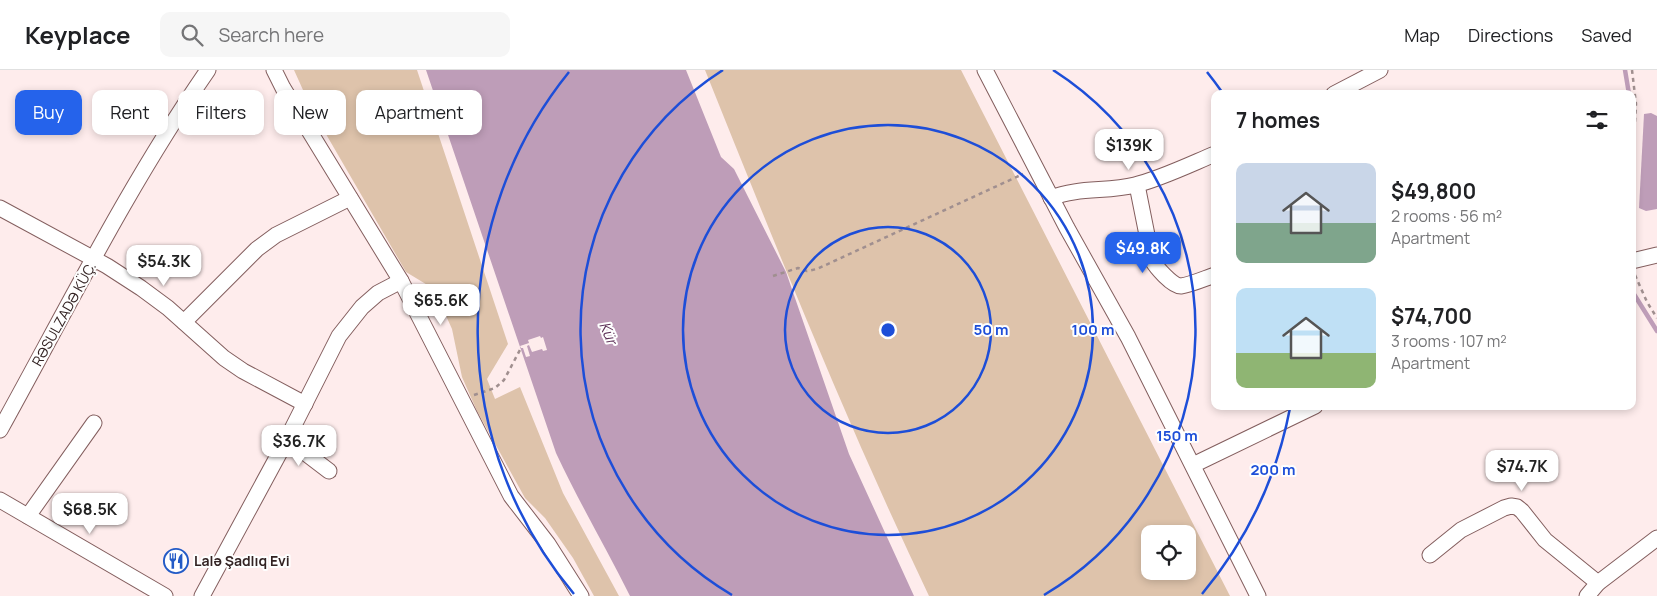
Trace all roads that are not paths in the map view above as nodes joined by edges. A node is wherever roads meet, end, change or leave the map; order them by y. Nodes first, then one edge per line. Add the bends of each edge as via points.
1 (208, 70) edge
2 (274, 70) edge
3 (985, 70) edge
4 (1380, 70) edge
5 (1342, 90) edge
6 (1211, 156) edge
7 (1137, 185) junction
8 (350, 198) junction
9 (1051, 198) junction
10 (0, 208) edge
11 (1657, 255) edge
12 (94, 260) junction
13 (1636, 266) edge
14 (1211, 275) edge
15 (401, 281) junction
16 (184, 322) junction
17 (305, 404) junction
18 (1307, 410) edge
19 (94, 423) dead end
20 (0, 430) edge
21 (287, 439) junction
22 (1192, 465) junction
23 (329, 471) dead end
24 (0, 500) edge
25 (28, 516) junction
26 (1657, 538) edge
27 (1430, 555) dead end
28 (1598, 582) junction
29 (165, 596) edge
30 (202, 596) edge
31 (581, 596) edge
32 (1258, 596) edge
33 (1587, 596) edge

1 - 12 street, RƏSULZADƏ KÜÇ. via 165,134
2 - 8 street
3 - 9 street
4 - 5 street
6 - 7 street
7 - 9 street via 1072,192
7 - 14 street via 1152,260 1156,266 1174,285 1181,286
8 - 15 street
8 - 16 street via 276,235 257,249
9 - 22 street via 1128,337
10 - 12 street
11 - 13 street
12 - 16 street via 141,288
12 - 20 street, RƏSULZADƏ KÜÇ.
15 - 17 street via 378,293 349,322
15 - 31 street via 512,496
16 - 17 street via 243,371
17 - 21 street
18 - 22 street
19 - 25 street
21 - 23 street
21 - 30 street
22 - 32 street
24 - 25 street
25 - 29 street
26 - 28 street
27 - 28 street via 1461,530 1512,506 1522,511 1545,540
28 - 33 street

